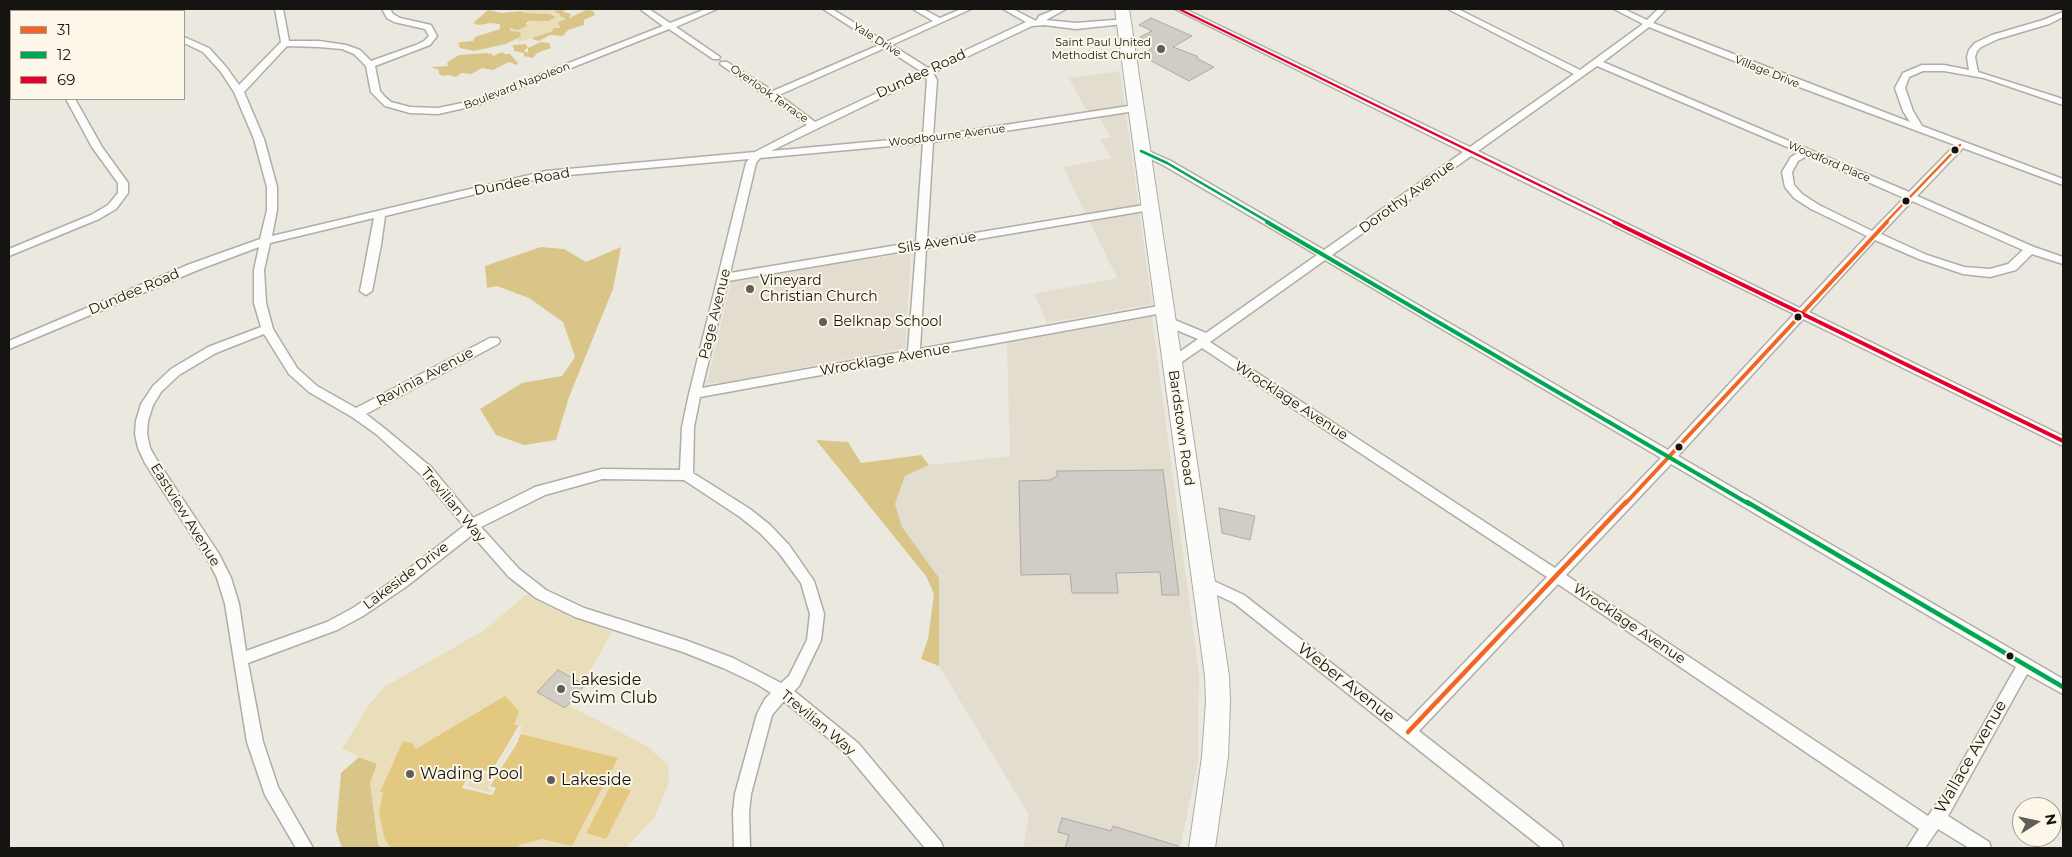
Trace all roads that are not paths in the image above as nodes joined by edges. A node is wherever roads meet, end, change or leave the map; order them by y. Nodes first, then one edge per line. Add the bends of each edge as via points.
1 (279, 9) edge
2 (386, 9) edge
3 (644, 9) edge
4 (713, 9) edge
5 (827, 9) edge
6 (918, 9) edge
7 (967, 9) edge
8 (1007, 9) edge
9 (1062, 9) edge
10 (1179, 9) edge
11 (1452, 9) edge
12 (1618, 9) edge
13 (1662, 9) edge
14 (2063, 14) edge
15 (1122, 15) edge
16 (939, 22) junction
17 (1035, 23) junction
18 (1648, 24) junction
19 (669, 26) junction
20 (9, 36) edge
21 (185, 40) edge
22 (9, 41) edge
23 (285, 43) junction
24 (886, 46) junction
25 (1595, 62) junction
26 (370, 65) junction
27 (927, 71) junction
28 (1580, 73) junction
29 (1974, 73) junction
30 (239, 92) junction
31 (772, 95) junction
32 (71, 100) edge
33 (2063, 102) edge
34 (1135, 108) junction
35 (813, 126) junction
36 (1919, 129) junction
37 (928, 140) junction
38 (1960, 145) junction
39 (1141, 151) junction
40 (1471, 151) junction
41 (1806, 152) junction
42 (757, 156) junction
43 (2063, 182) edge
44 (1909, 197) junction
45 (1150, 207) junction
46 (380, 214) junction
47 (1874, 235) junction
48 (266, 241) junction
49 (920, 246) junction
50 (2030, 249) junction
51 (11, 250) edge
52 (1324, 256) junction
53 (2063, 261) edge
54 (723, 278) junction
55 (366, 292) dead end
56 (1801, 313) junction
57 (1165, 315) junction
58 (267, 329) junction
59 (1204, 340) junction
60 (494, 341) dead end
61 (9, 345) edge
62 (914, 355) junction
63 (1172, 363) junction
64 (694, 394) junction
65 (356, 414) junction
66 (2063, 441) edge
67 (1670, 456) junction
68 (686, 475) junction
69 (472, 527) junction
70 (1557, 576) junction
71 (1203, 582) junction
72 (240, 659) junction
73 (2025, 664) junction
74 (2063, 686) edge
75 (783, 692) junction
76 (1408, 732) junction
77 (1933, 822) junction
78 (1549, 846) edge
79 (305, 848) edge
80 (742, 848) edge
81 (935, 848) edge
82 (1202, 848) edge
83 (1916, 848) edge
84 (1983, 848) edge

1 - 23 street
2 - 26 street via 393,18 428,27 433,36 419,47
3 - 19 street, Overlook Terrace
4 - 19 street, Boulevard Napoleon
5 - 24 street, Yale Drive
6 - 16 street
7 - 16 street
8 - 17 street
9 - 17 street, Dundee Road
10 - 40 street
11 - 28 street
12 - 18 street, Village Drive
13 - 18 street, Dorothy Avenue
14 - 29 street via 1978,45 1971,57
15 - 17 street via 1076,26
15 - 34 main road, Bardstown Road
16 - 24 street
17 - 27 street, Dundee Road
18 - 25 street, Dorothy Avenue
18 - 36 street, Village Drive
19 - 26 street, Boulevard Napoleon via 475,103 447,110 418,111 388,104 376,92
19 - 31 street, Overlook Terrace
20 - 22 street
21 - 30 street, Trevilian Way via 206,50
23 - 26 street via 343,47 357,52
23 - 30 street
24 - 27 street, Yale Drive
24 - 31 street
25 - 28 street, Dorothy Avenue
25 - 41 street, Woodford Place
27 - 35 street, Dundee Road
27 - 37 street via 932,80
28 - 40 street, Dorothy Avenue
29 - 33 street
29 - 36 street via 1929,68 1906,75 1900,88
30 - 48 street, Trevilian Way via 260,139 268,168 272,210
31 - 35 street, Overlook Terrace
32 - 51 street via 97,147 123,182 123,193 112,207 95,217
34 - 37 street, Woodbourne Avenue
34 - 39 main road, Bardstown Road
35 - 42 street, Dundee Road
36 - 38 street, Village Drive
37 - 42 street, Woodbourne Avenue
37 - 49 street
38 - 43 street, Village Drive
38 - 44 street
39 - 45 main road, Bardstown Road
39 - 52 street via 1167,163
40 - 52 street, Dorothy Avenue
40 - 56 street
41 - 44 street, Woodford Place
41 - 47 street via 1788,167 1788,181 1793,190 1815,207
42 - 46 street, Dundee Road via 546,174
42 - 54 street, Page Avenue via 750,163
44 - 47 street
44 - 50 street, Woodford Place
45 - 49 street, Sils Avenue
45 - 57 main road, Bardstown Road
46 - 48 street, Dundee Road
46 - 55 street
47 - 50 street via 1935,262 1973,272 2009,269 2018,264
47 - 56 street
48 - 58 street, Trevilian Way via 259,285
48 - 61 street, Dundee Road via 194,267
49 - 54 street, Sils Avenue
49 - 62 street
50 - 53 street, Woodford Place
52 - 59 street, Dorothy Avenue
52 - 67 street
54 - 64 street, Page Avenue
56 - 66 street
56 - 67 street
57 - 59 street, Wrocklage Avenue
57 - 62 street, Wrocklage Avenue
57 - 63 main road, Bardstown Road
58 - 65 street, Trevilian Way via 292,371 313,389
58 - 72 street, Eastview Avenue via 212,350 175,372 151,397 142,421 141,434 150,460 224,578 232,604
59 - 63 street, Dorothy Avenue
59 - 70 street, Wrocklage Avenue
60 - 65 street, Ravinia Avenue
62 - 64 street, Wrocklage Avenue
63 - 71 main road, Bardstown Road
64 - 68 street, Page Avenue via 688,427
65 - 69 street, Trevilian Way via 426,471
67 - 70 street
67 - 73 street
68 - 69 street, Lakeside Drive via 602,474 579,479 540,491
68 - 75 street via 765,529 807,581 814,602 816,629 794,681
69 - 72 street, Lakeside Drive via 358,612 294,642
69 - 75 street, Trevilian Way via 508,568 541,594 580,613 728,663
70 - 76 street
70 - 77 street, Wrocklage Avenue
71 - 76 street, Weber Avenue via 1239,599
71 - 82 main road, Bardstown Road via 1218,701 1216,757
72 - 79 street, Eastview Avenue via 255,742 271,790
73 - 74 street
73 - 77 street, Wallace Avenue via 1950,799
75 - 80 street via 765,714 748,773 741,812
75 - 81 street, Trevilian Way via 852,748
76 - 78 street, Weber Avenue
77 - 83 street, Wallace Avenue
77 - 84 street, Wrocklage Avenue

